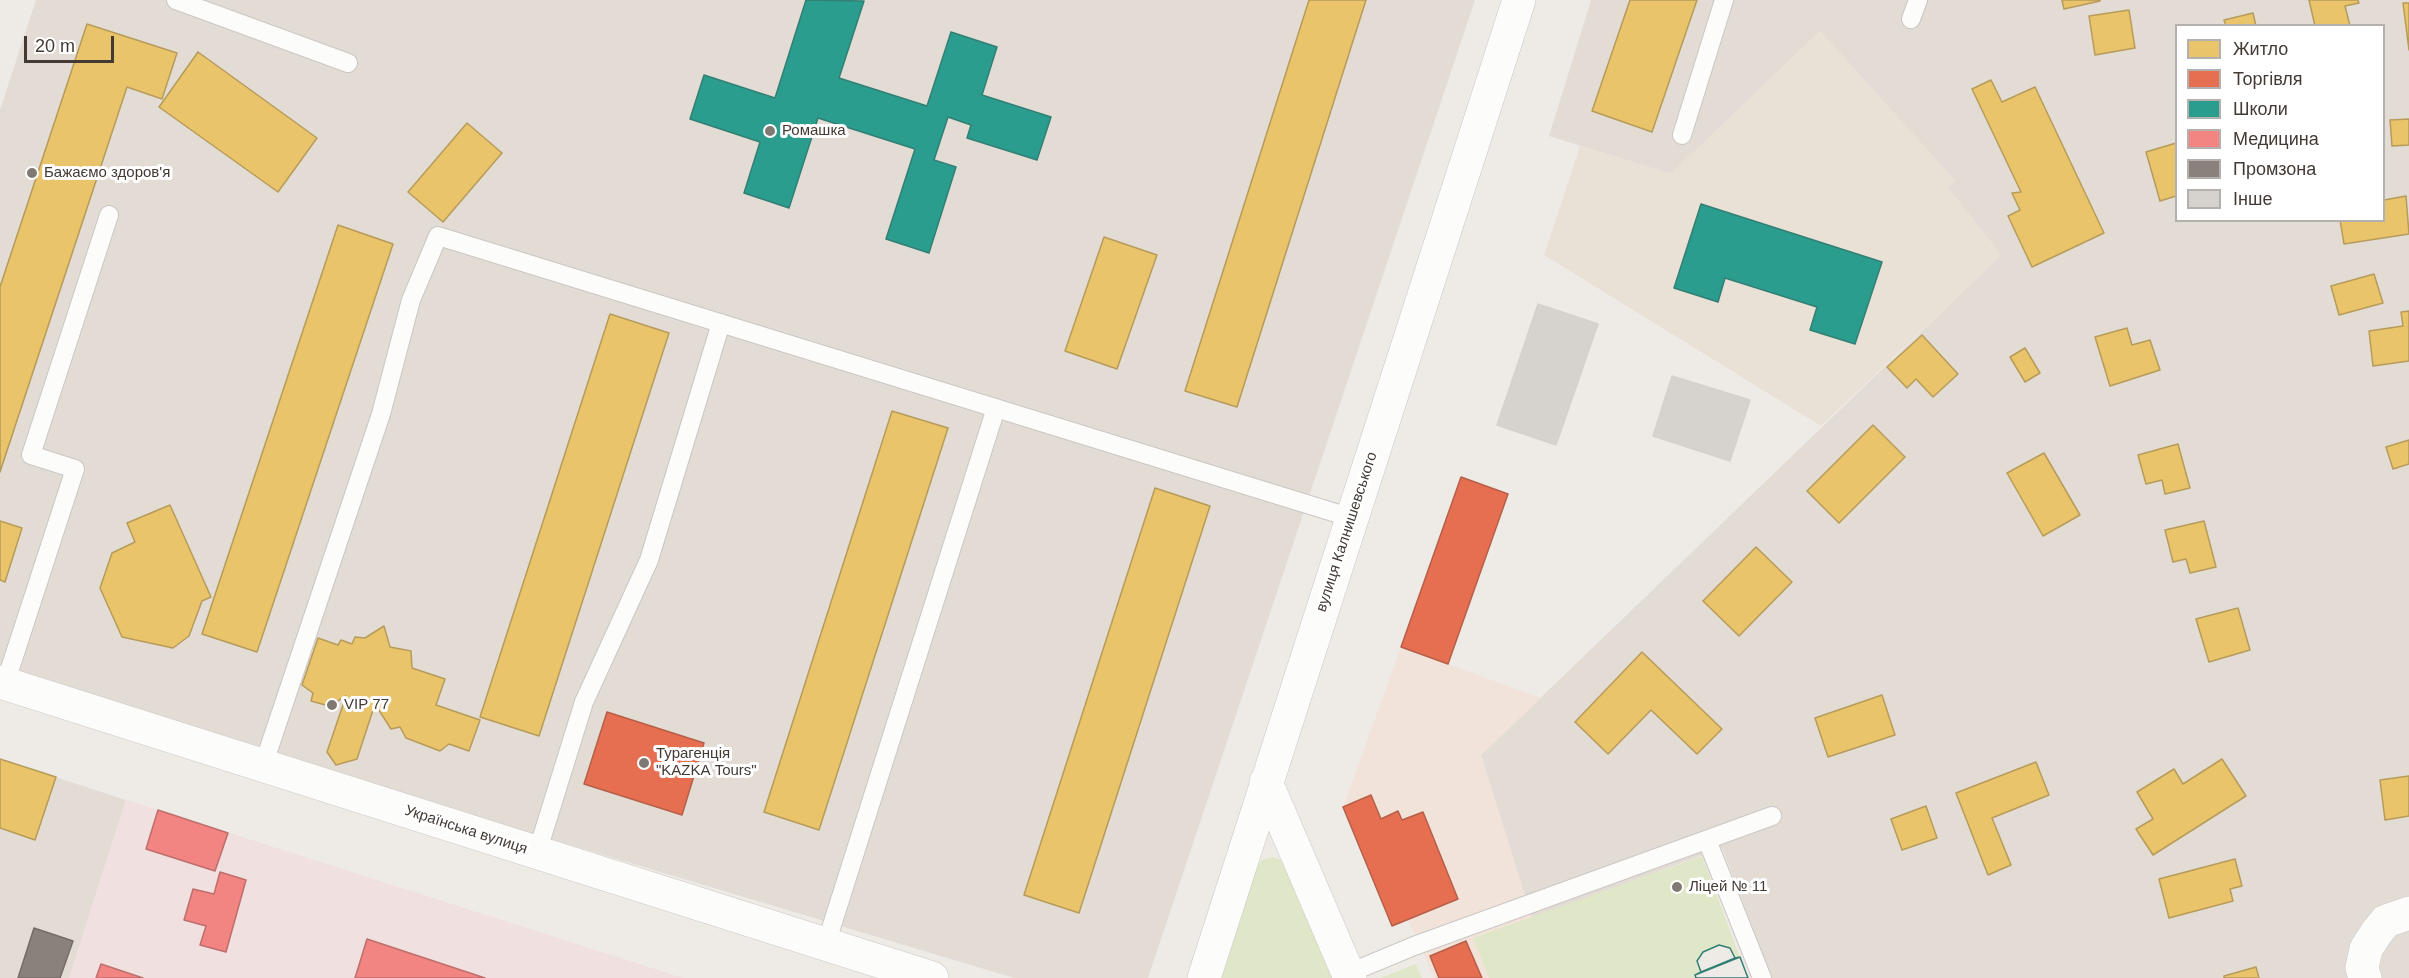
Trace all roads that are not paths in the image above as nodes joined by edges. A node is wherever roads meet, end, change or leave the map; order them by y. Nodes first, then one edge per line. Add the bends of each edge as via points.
1 (176, 0) edge
2 (1519, 0) edge
3 (1724, 0) edge
4 (1918, 0) edge
5 (1911, 18) dead end
6 (348, 63) dead end
7 (1682, 135) dead end
8 (109, 215) dead end
9 (722, 323) junction
10 (996, 408) junction
11 (1352, 518) junction
12 (3, 683) edge
13 (263, 766) junction
14 (1266, 782) junction
15 (1772, 816) dead end
16 (1707, 840) junction
17 (537, 853) junction
18 (2409, 913) edge
19 (826, 944) junction
20 (1349, 976) edge
21 (932, 978) edge
22 (1204, 978) edge
23 (1762, 978) edge
24 (2365, 978) edge

1 - 6 lane
2 - 11 street, вулиця Калнишевського
3 - 7 lane
4 - 5 lane
8 - 12 lane via 31,455 75,470
9 - 10 lane
9 - 13 lane via 438,236 411,300 381,414
9 - 17 lane via 648,560 584,702
10 - 11 lane
10 - 19 lane
11 - 14 street, вулиця Калнишевського
12 - 13 street, Українська вулиця
13 - 17 street, Українська вулиця
14 - 20 street
14 - 22 street, вулиця Калнишевського
15 - 16 lane
16 - 20 lane via 1414,946
16 - 23 lane
17 - 19 street, Українська вулиця
18 - 24 street via 2386,921 2377,932 2366,949 2362,968
19 - 21 street, Українська вулиця

